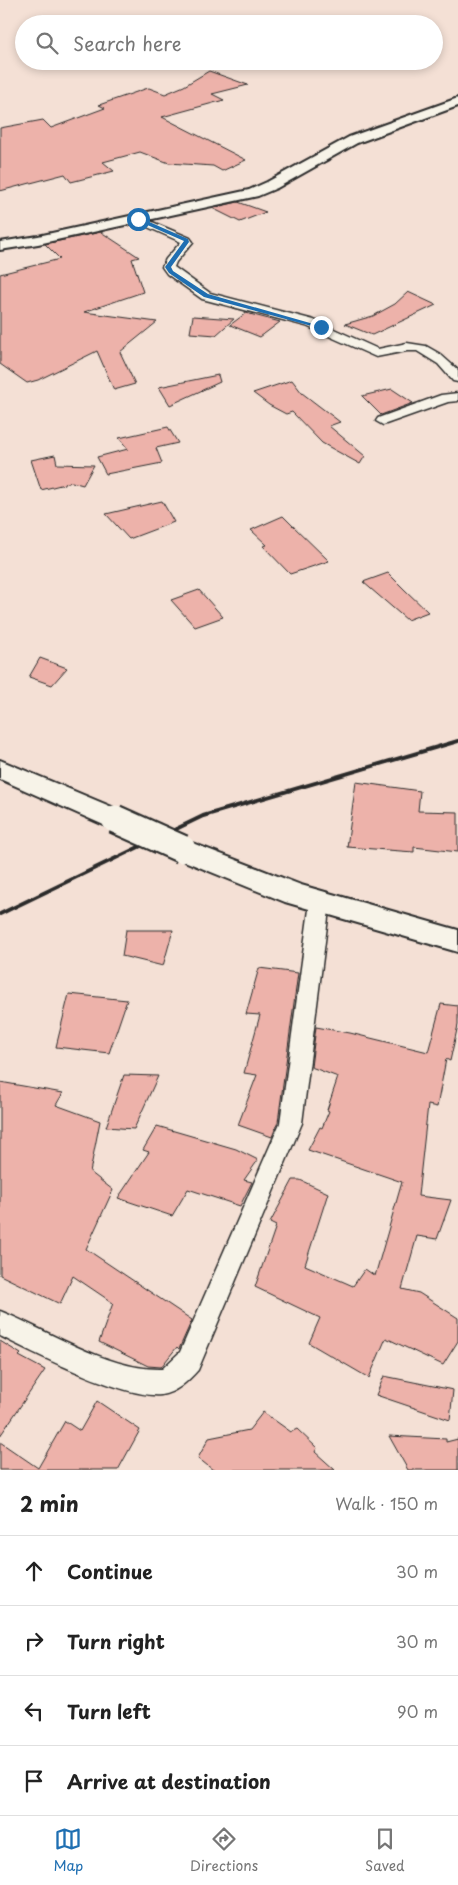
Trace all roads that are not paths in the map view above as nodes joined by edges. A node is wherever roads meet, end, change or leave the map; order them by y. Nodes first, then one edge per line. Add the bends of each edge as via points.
1 (458, 102) edge
2 (138, 219) junction
3 (0, 246) edge
4 (458, 376) edge
5 (458, 397) edge
6 (382, 420) dead end
7 (0, 769) edge
8 (320, 902) junction
9 (375, 916) junction
10 (458, 925) edge
11 (458, 941) edge
12 (0, 1323) edge

1 - 2 street via 353,140 253,193
2 - 3 street
2 - 4 street via 186,240 168,267 206,296 310,323 376,353 386,354 415,347 426,351
5 - 6 street via 446,398
7 - 8 main road, bridge via 182,849
8 - 9 main road
8 - 12 street via 291,1123 189,1361 177,1375 161,1382 142,1383 45,1346
9 - 10 main road
9 - 11 main road

